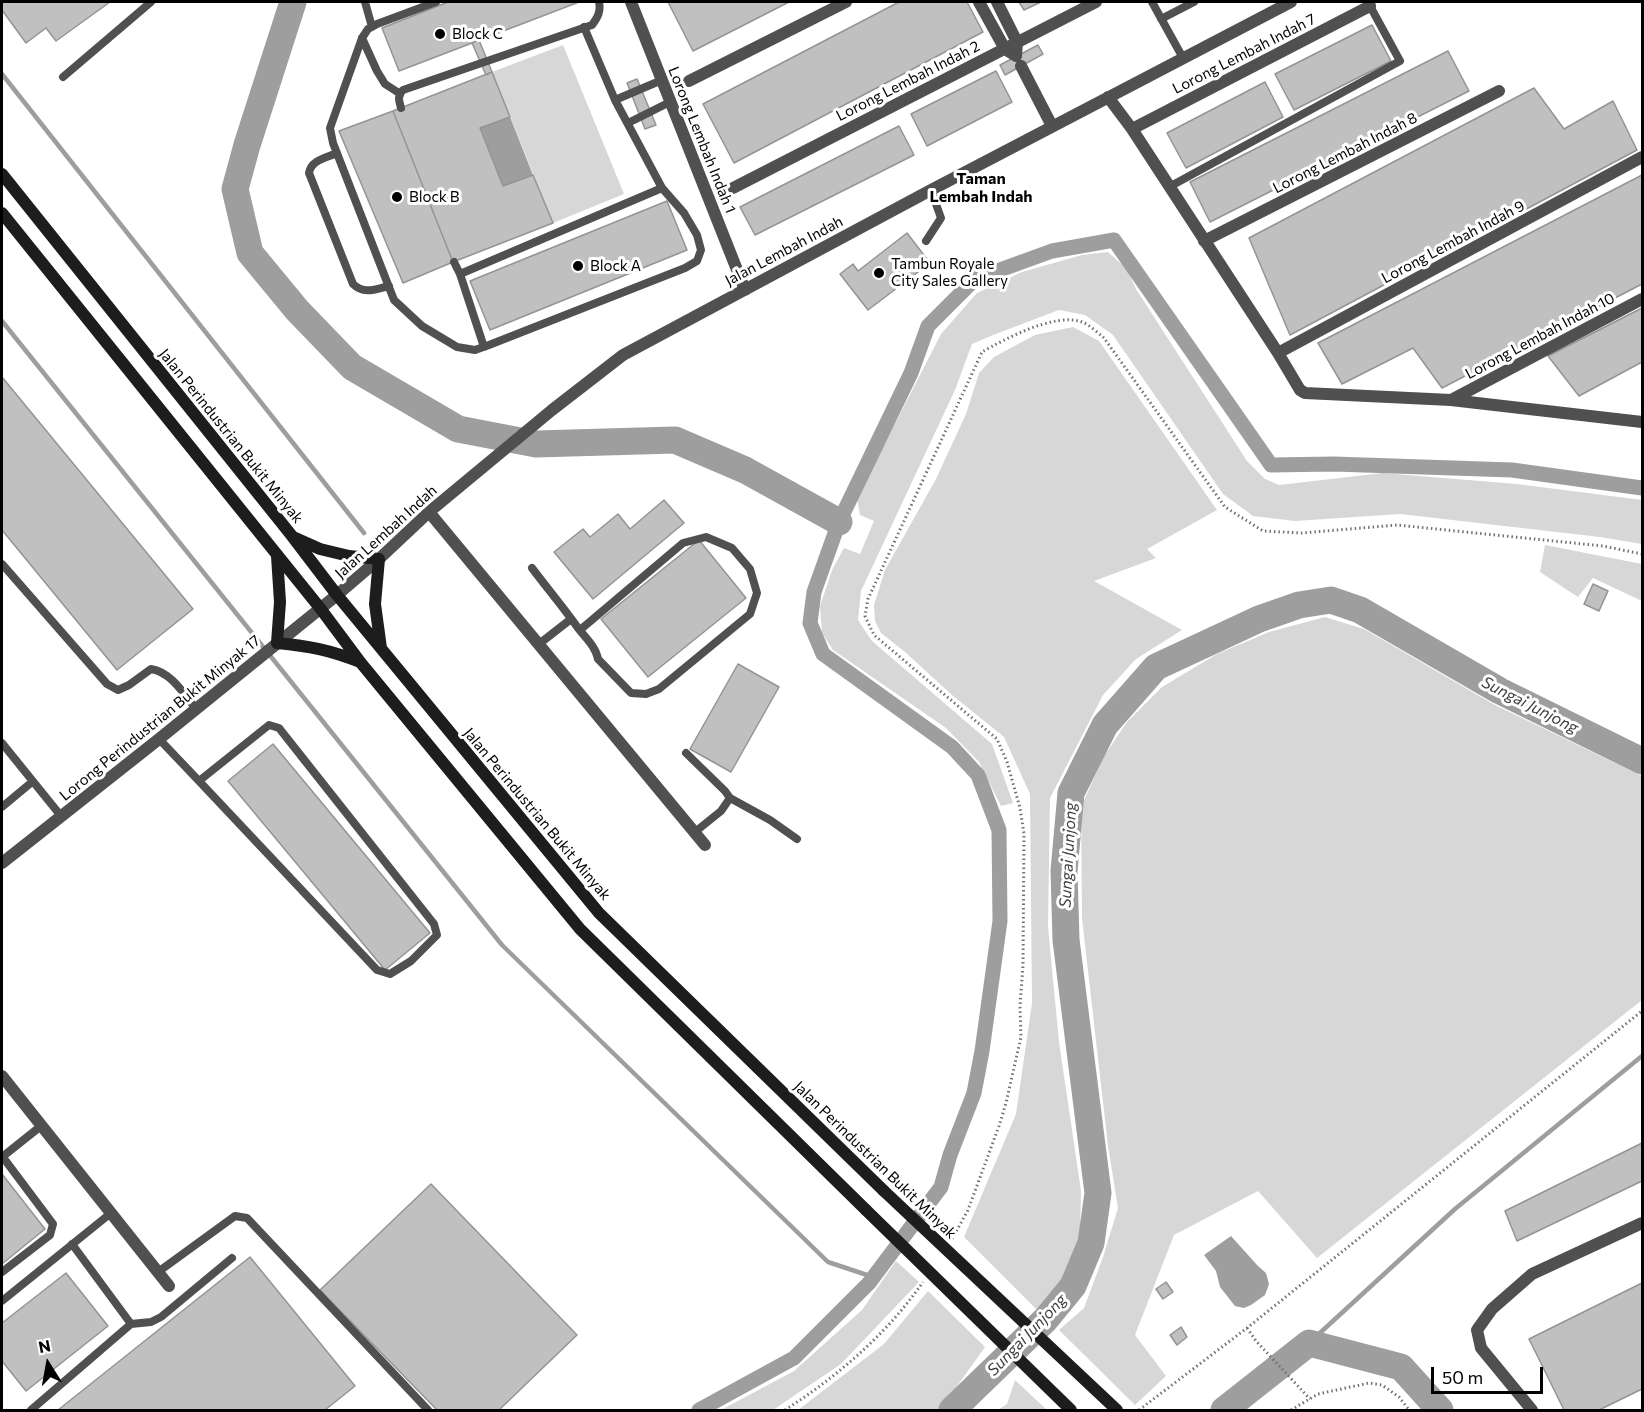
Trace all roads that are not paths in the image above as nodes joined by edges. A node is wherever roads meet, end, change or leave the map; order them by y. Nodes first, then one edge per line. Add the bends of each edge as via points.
1 (151, 2) edge
2 (365, 2) edge
3 (436, 2) edge
4 (599, 2) edge
5 (631, 2) edge
6 (846, 2) edge
7 (979, 2) edge
8 (997, 2) edge
9 (1096, 2) edge
10 (1152, 2) edge
11 (1194, 2) edge
12 (1291, 2) edge
13 (1370, 6) joint
14 (1161, 19) junction
15 (372, 27) junction
16 (584, 27) junction
17 (362, 38) junction
18 (1017, 42) junction
19 (1005, 49) junction
20 (1183, 58) junction
21 (1021, 66) dead end
22 (63, 76) dead end
23 (662, 80) junction
24 (688, 81) dead end
25 (1499, 91) dead end
26 (399, 93) junction
27 (1108, 97) junction
28 (615, 100) junction
29 (670, 102) junction
30 (401, 108) dead end
31 (628, 123) junction
32 (1052, 126) junction
33 (1132, 129) junction
34 (337, 153) junction
35 (1642, 157) edge
36 (2, 174) edge
37 (662, 188) junction
38 (733, 188) dead end
39 (931, 190) junction
40 (1172, 192) junction
41 (2, 213) edge
42 (926, 241) dead end
43 (1204, 241) junction
44 (454, 262) dead end
45 (460, 274) junction
46 (389, 286) junction
47 (745, 290) junction
48 (1642, 299) edge
49 (483, 347) junction
50 (1278, 353) junction
51 (1451, 400) junction
52 (1642, 422) edge
53 (429, 512) junction
54 (292, 536) junction
55 (278, 556) junction
56 (379, 559) junction
57 (2, 564) edge
58 (532, 568) dead end
59 (337, 595) junction
60 (320, 608) junction
61 (571, 619) junction
62 (580, 630) junction
63 (540, 644) junction
64 (270, 648) junction
65 (381, 648) junction
66 (361, 663) junction
67 (196, 709) junction
68 (159, 739) junction
69 (2, 743) edge
70 (686, 753) dead end
71 (199, 781) junction
72 (32, 782) junction
73 (730, 798) junction
74 (2, 807) edge
75 (62, 816) junction
76 (695, 832) junction
77 (797, 839) dead end
78 (705, 845) dead end
79 (2, 863) edge
80 (2, 1076) edge
81 (41, 1126) junction
82 (2, 1157) edge
83 (111, 1213) junction
84 (1642, 1223) edge
85 (72, 1244) junction
86 (232, 1258) dead end
87 (2, 1272) edge
88 (158, 1272) junction
89 (169, 1286) dead end
90 (2, 1301) edge
91 (131, 1324) junction
92 (31, 1410) edge
93 (428, 1410) edge
94 (1071, 1410) edge
95 (1117, 1410) edge
96 (1532, 1410) edge

1 - 22 lane
2 - 15 lane
3 - 15 lane
4 - 16 lane via 598,18
5 - 23 street, Lorong Lembah Indah 1
6 - 24 street
7 - 19 street
8 - 18 street
9 - 18 street, Lorong Lembah Indah 2
10 - 14 lane
11 - 14 lane
12 - 20 street, Jalan Lembah Indah
13 - 33 street, Lorong Lembah Indah 7
13 - 40 lane via 1400,61
14 - 20 lane
15 - 17 lane
16 - 26 lane
16 - 28 lane
17 - 26 lane via 377,71
17 - 34 lane via 330,128
18 - 19 street, Lorong Lembah Indah 2
19 - 38 street, Lorong Lembah Indah 2
20 - 27 street, Jalan Lembah Indah
21 - 32 street
23 - 28 lane
23 - 29 street, Lorong Lembah Indah 1
25 - 43 street, Lorong Lembah Indah 8
26 - 30 lane
27 - 32 street, Jalan Lembah Indah
27 - 33 street
28 - 31 lane
29 - 31 lane
29 - 47 street, Lorong Lembah Indah 1
31 - 37 lane
32 - 39 street, Jalan Lembah Indah
33 - 40 street
34 - 46 lane
34 - 46 lane via 314,162 309,173 353,284 365,291
35 - 50 street, Lorong Lembah Indah 9
36 - 54 main road, Jalan Perindustrian Bukit Minyak
37 - 45 lane
37 - 49 lane via 697,235 701,250 697,261
39 - 42 lane via 941,219
39 - 47 street, Jalan Lembah Indah
40 - 43 street
41 - 55 main road
43 - 50 street
44 - 45 lane
45 - 49 lane
46 - 49 lane via 394,300 422,326 457,347
47 - 53 street, Jalan Lembah Indah via 623,355
48 - 51 street, Lorong Lembah Indah 10
50 - 51 street via 1305,393
51 - 52 street
53 - 56 street, Jalan Lembah Indah
53 - 63 street
54 - 56 main road via 320,549
54 - 59 main road, Jalan Perindustrian Bukit Minyak
55 - 60 main road
55 - 64 main road via 280,602
56 - 59 street, Jalan Lembah Indah
56 - 65 main road via 375,604
57 - 67 lane via 107,684 118,690 151,669 159,670 173,680
58 - 61 lane
59 - 60 street, Lorong Perindustrian Bukit Minyak 17
59 - 65 main road, Jalan Perindustrian Bukit Minyak
60 - 64 street, Lorong Perindustrian Bukit Minyak 17
60 - 66 main road
61 - 62 lane
61 - 63 lane
62 - 62 lane via 683,543 706,537 732,548 750,569 757,593 750,614 660,689 646,694 631,693 598,659
63 - 76 street
64 - 66 main road via 304,646
64 - 67 street, Lorong Perindustrian Bukit Minyak 17
65 - 95 main road, Jalan Perindustrian Bukit Minyak, bridge via 599,913 884,1191
66 - 94 main road, bridge via 580,928
67 - 68 street, Lorong Perindustrian Bukit Minyak 17
68 - 71 lane
68 - 75 street, Lorong Perindustrian Bukit Minyak 17
69 - 72 lane
70 - 73 lane
71 - 71 lane via 377,970 390,974 411,961 437,935 434,924 279,728 269,725
72 - 74 lane
72 - 75 lane
73 - 76 lane via 721,811
73 - 77 lane
75 - 79 street, Lorong Perindustrian Bukit Minyak 17
76 - 78 street
80 - 81 street
81 - 82 lane
81 - 83 street
82 - 87 lane via 53,1224 50,1235
83 - 85 lane
83 - 88 street
84 - 96 street via 1532,1274 1492,1309 1477,1330 1481,1348
85 - 90 lane
85 - 91 lane
86 - 91 lane via 161,1317
88 - 89 street
88 - 93 lane via 235,1216 247,1218
91 - 92 lane

